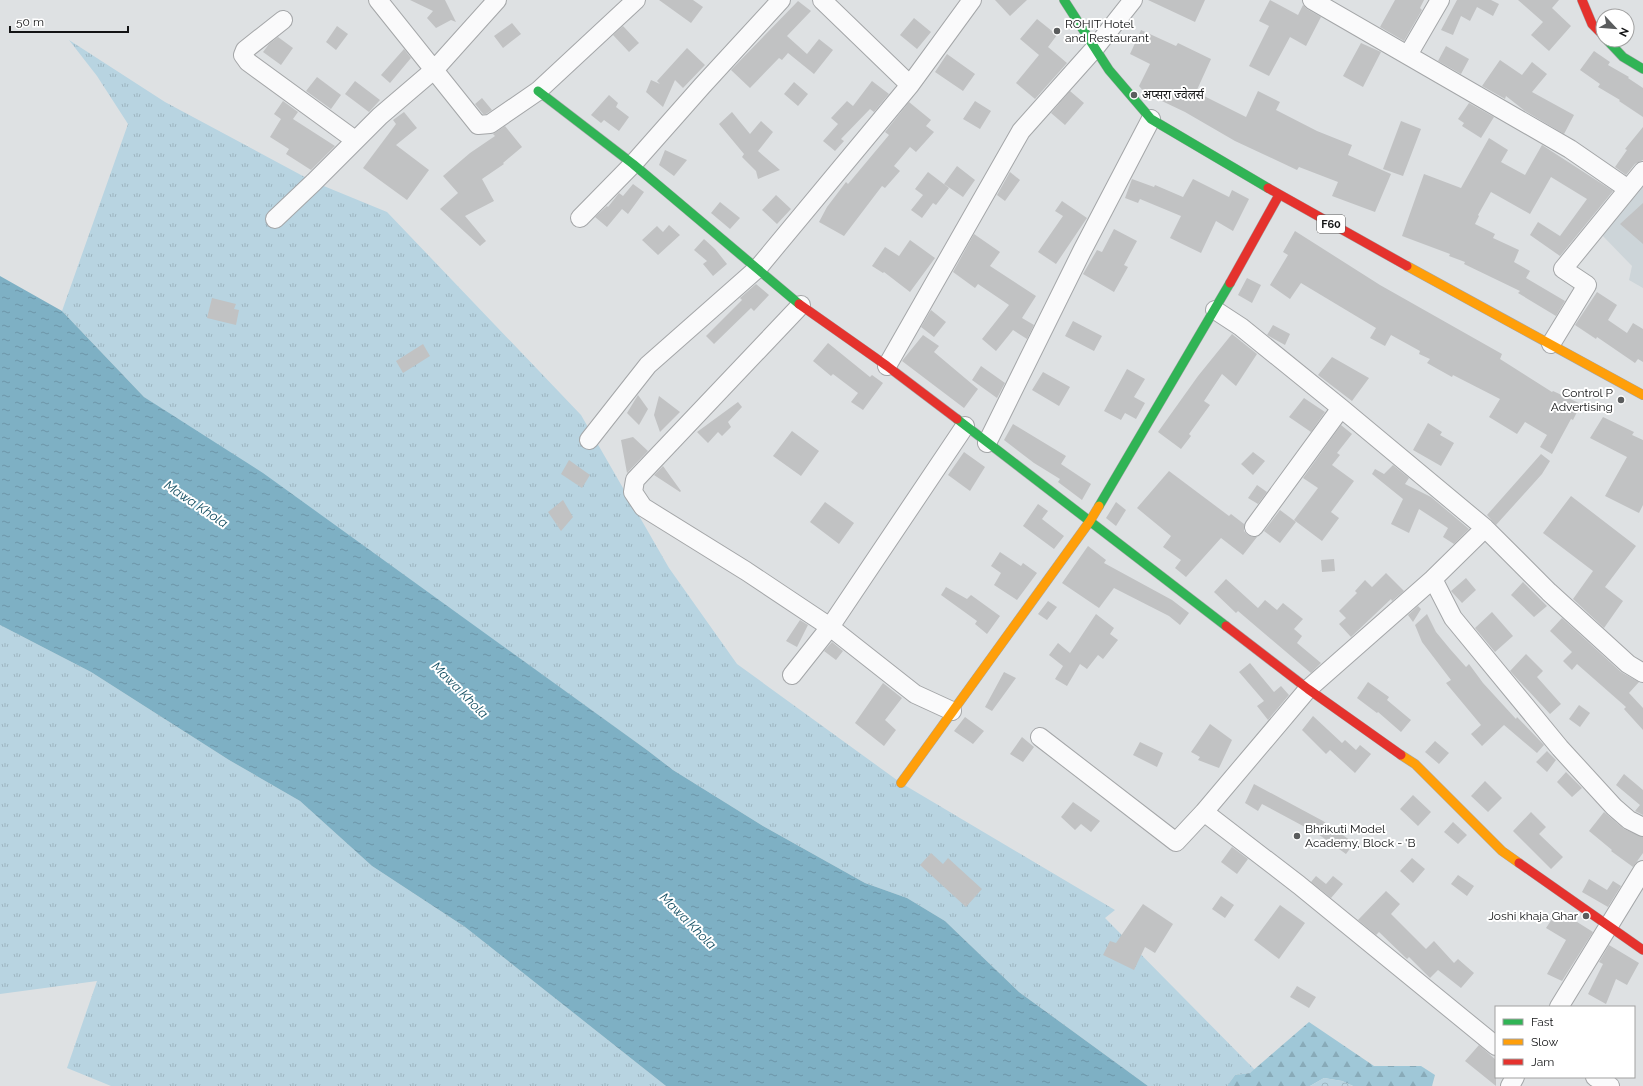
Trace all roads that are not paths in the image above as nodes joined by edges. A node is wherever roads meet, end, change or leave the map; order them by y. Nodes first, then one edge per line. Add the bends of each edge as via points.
1 (497, 0) edge
2 (636, 0) edge
3 (781, 0) edge
4 (822, 0) edge
5 (972, 0) edge
6 (1064, 0) edge
7 (1133, 0) edge
8 (1312, 0) edge
9 (1440, 0) edge
10 (1582, 0) edge
11 (387, 4) edge
12 (283, 20) dead end
13 (1595, 27) edge
14 (1095, 48) junction
15 (1615, 48) edge
16 (1408, 55) junction
17 (435, 69) junction
18 (1643, 69) edge
19 (910, 85) junction
20 (538, 91) junction
21 (1151, 119) junction
22 (355, 140) junction
23 (634, 164) junction
24 (1643, 170) edge
25 (1628, 189) junction
26 (1280, 195) junction
27 (580, 218) dead end
28 (275, 219) dead end
29 (758, 268) junction
30 (802, 304) junction
31 (1216, 310) junction
32 (1551, 344) junction
33 (887, 366) junction
34 (1643, 395) edge
35 (1341, 408) junction
36 (965, 426) junction
37 (589, 440) dead end
38 (987, 442) junction
39 (1090, 521) junction
40 (1254, 527) dead end
41 (1485, 528) junction
42 (1433, 579) junction
43 (830, 627) junction
44 (1643, 673) edge
45 (792, 675) dead end
46 (1308, 689) junction
47 (952, 711) junction
48 (1040, 737) dead end
49 (901, 783) dead end
50 (1204, 812) junction
51 (1643, 827) edge
52 (1643, 870) edge
53 (1610, 926) junction
54 (1643, 950) edge
55 (1560, 1006) edge
56 (1495, 1045) edge
57 (1597, 1078) edge
58 (1610, 1086) edge

1 - 17 street
2 - 20 street
3 - 23 street
4 - 19 street
5 - 19 street
6 - 14 street, F60
7 - 14 street
8 - 16 street
9 - 16 street
10 - 13 street
11 - 17 street
12 - 22 street via 245,50 243,55 248,62
14 - 21 street, F60 via 1109,70
14 - 33 street via 1021,131
15 - 18 street via 1623,57
16 - 25 street via 1570,149
17 - 20 street via 478,125 490,124
17 - 22 street
19 - 29 street
20 - 23 street
21 - 26 street, F60
21 - 38 street
22 - 28 street
23 - 27 street
23 - 29 street
24 - 25 street
25 - 32 street via 1563,269 1587,285
26 - 31 street
26 - 32 street, F60
29 - 30 street
29 - 37 street via 648,364
30 - 33 street
30 - 43 street via 635,480 633,492 643,507
31 - 35 street
31 - 39 street
32 - 34 street, F60
33 - 36 street
35 - 40 street
35 - 41 street
36 - 38 street
36 - 43 street
38 - 39 street
39 - 46 street
39 - 47 street
41 - 42 street
41 - 44 street via 1549,592 1628,664
42 - 46 street
42 - 51 street via 1452,618 1560,748 1614,807
43 - 45 street
43 - 47 street via 915,694
46 - 50 street
46 - 53 street via 1415,764 1502,851
47 - 49 street
48 - 50 street via 1176,842
50 - 56 street via 1300,885
52 - 53 street
53 - 54 street
53 - 55 street
57 - 58 street

